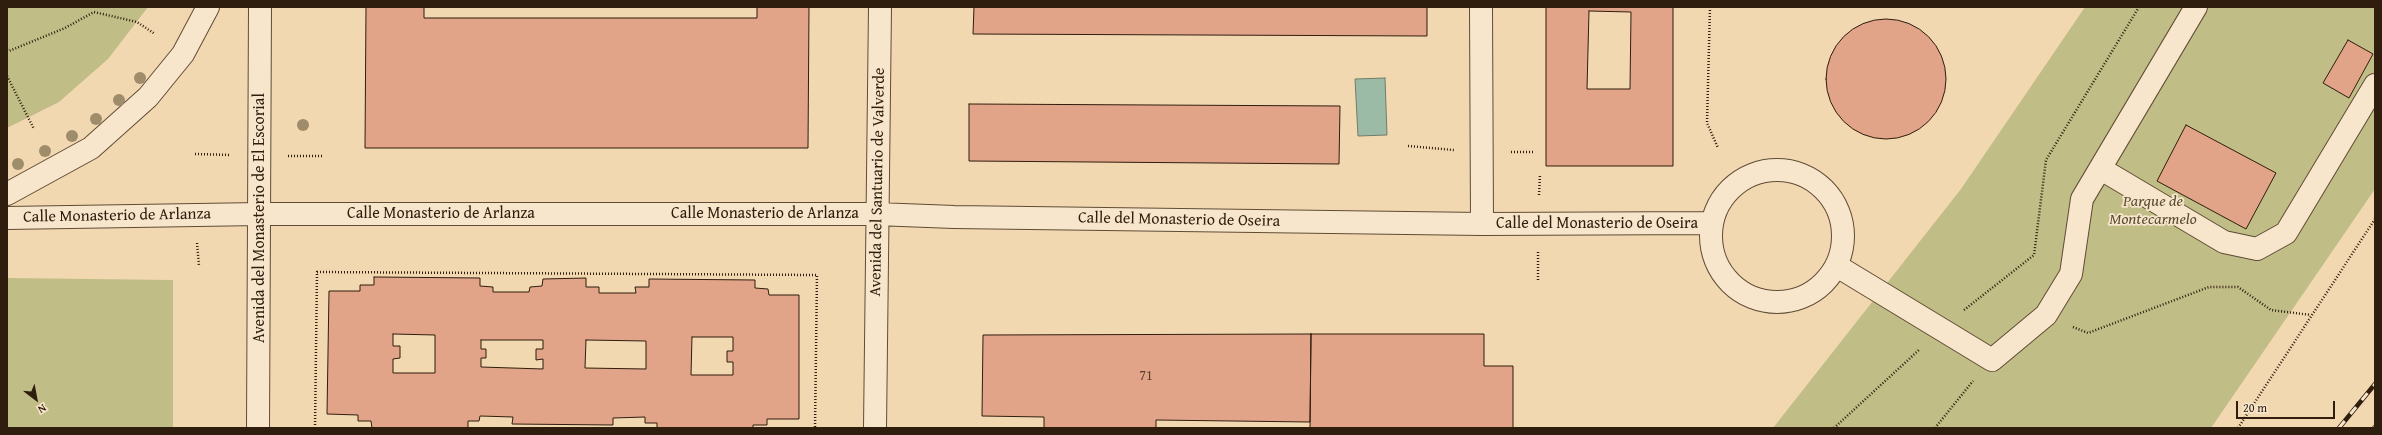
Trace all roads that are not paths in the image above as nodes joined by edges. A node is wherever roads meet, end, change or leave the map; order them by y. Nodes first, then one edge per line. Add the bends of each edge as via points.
1 (208, 7) edge
2 (260, 7) edge
3 (880, 7) edge
4 (1481, 7) edge
5 (2196, 7) edge
6 (2375, 85) edge
7 (2101, 169) junction
8 (7, 194) edge
9 (260, 214) junction
10 (876, 214) junction
11 (7, 218) edge
12 (1712, 223) junction
13 (1482, 224) junction
14 (1837, 266) junction
15 (258, 428) edge
16 (875, 428) edge

1 - 8 street via 183,54 148,97 91,148
2 - 9 street, Avenida del Monasterio de El Escorial
3 - 10 street, Avenida del Santuario de Valverde
4 - 13 street, Calle del Monasterio de Oseira
5 - 7 street
6 - 7 street via 2286,232 2257,249 2224,242
7 - 14 street via 2082,199 2071,274 2046,315 1992,360
9 - 10 street, Calle Monasterio de Arlanza
9 - 11 street, Calle Monasterio de Arlanza
9 - 15 street, Avenida del Monasterio de El Escorial
10 - 13 street, Calle del Monasterio de Oseira
10 - 16 street, Avenida del Santuario de Valverde
12 - 13 street, Calle del Monasterio de Oseira
12 - 14 street via 1711,244 1717,265 1728,282 1745,295 1765,302 1787,302 1807,296 1824,283
12 - 14 street via 1719,202 1754,173 1776,169 1799,172 1819,184 1829,195 1843,222 1844,244

